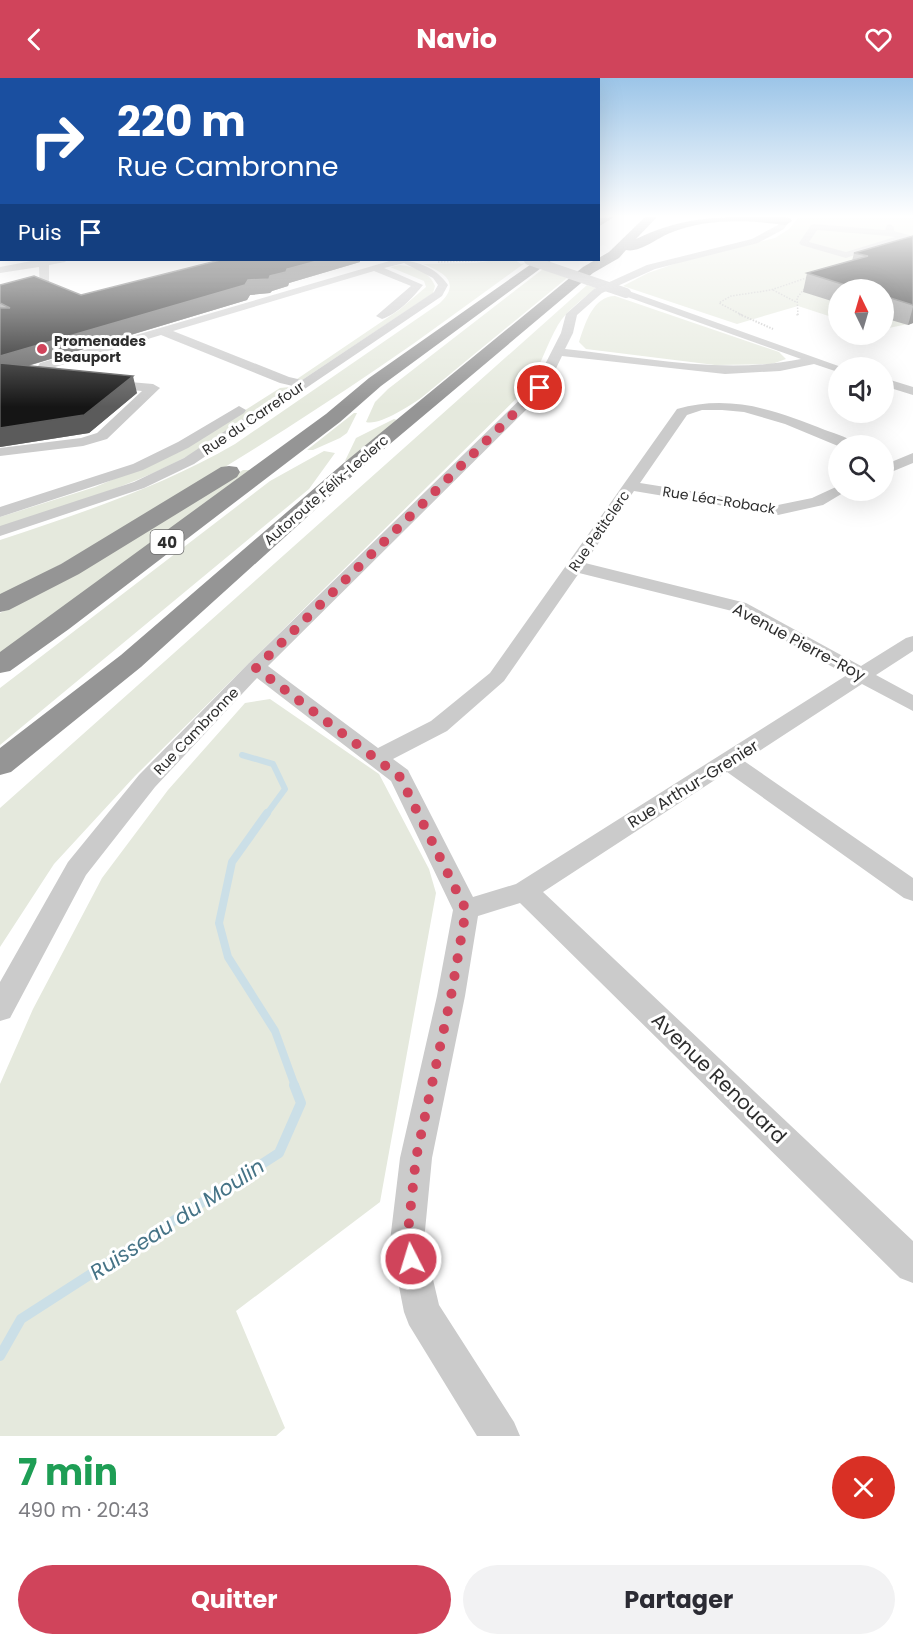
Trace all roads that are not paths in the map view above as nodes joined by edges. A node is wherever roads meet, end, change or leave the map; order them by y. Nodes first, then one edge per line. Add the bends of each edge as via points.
1 (38, 280) edge
2 (332, 280) edge
3 (406, 280) edge
4 (440, 280) edge
5 (515, 280) edge
6 (576, 280) edge
7 (587, 280) edge
8 (621, 280) edge
9 (71, 299) edge
10 (162, 331) junction
11 (556, 352) junction
12 (813, 360) junction
13 (828, 365) edge
14 (285, 380) junction
15 (304, 384) junction
16 (894, 385) edge
17 (268, 391) dead end
18 (913, 391) edge
19 (253, 401) dead end
20 (333, 417) junction
21 (828, 437) edge
22 (0, 452) edge
23 (913, 456) edge
24 (894, 462) edge
25 (899, 464) junction
26 (894, 466) edge
27 (630, 486) junction
28 (828, 496) edge
29 (0, 512) edge
30 (0, 531) edge
31 (574, 566) junction
32 (0, 604) edge
33 (913, 642) edge
34 (0, 665) edge
35 (256, 668) junction
36 (862, 675) junction
37 (913, 704) edge
38 (378, 758) junction
39 (729, 762) junction
40 (0, 765) edge
41 (525, 891) junction
42 (913, 891) edge
43 (466, 910) junction
44 (0, 1009) edge
45 (913, 1265) edge
46 (500, 1436) edge

1 - 9 street via 37,286
2 - 10 street
3 - 14 street via 418,285 395,307
4 - 15 street, Rue du Carrefour via 443,285 438,294
5 - 20 highway, 40
6 - 40 highway, Autoroute Félix-Leclerc via 352,466 131,661
7 - 12 street, bridge
8 - 11 street, Rue Cambronne via 598,291 572,314
10 - 14 street
10 - 22 street via 44,366 70,381 153,388 102,436
11 - 12 street via 724,370 780,367
11 - 35 street, Rue Cambronne via 540,388
12 - 13 street
14 - 15 street
14 - 17 street
15 - 30 street, Rue du Carrefour via 189,461 139,485
16 - 18 street
19 - 29 street via 183,445 138,467
20 - 32 highway via 238,467 70,569
20 - 34 highway, 40
21 - 27 street, Rue Petitclerc via 765,414 722,405 693,407 682,412
23 - 25 street
24 - 25 street
25 - 26 street
27 - 28 street, Rue Léa-Roback via 778,510
27 - 31 street, Rue Petitclerc
31 - 36 street, Avenue Pierre-Roy via 739,607
31 - 38 street, Rue Petitclerc via 497,677 439,726
33 - 36 street, Rue Arthur-Grenier
35 - 38 street
35 - 44 street, Rue Cambronne via 147,781 77,869
36 - 37 street, Avenue Pierre-Roy
36 - 39 street, Rue Arthur-Grenier
38 - 43 street via 400,777
39 - 41 street, Rue Arthur-Grenier
39 - 42 street
41 - 43 street, Rue Arthur-Grenier
41 - 45 street, Avenue Renouard
43 - 46 street via 416,1158 407,1241 422,1312

